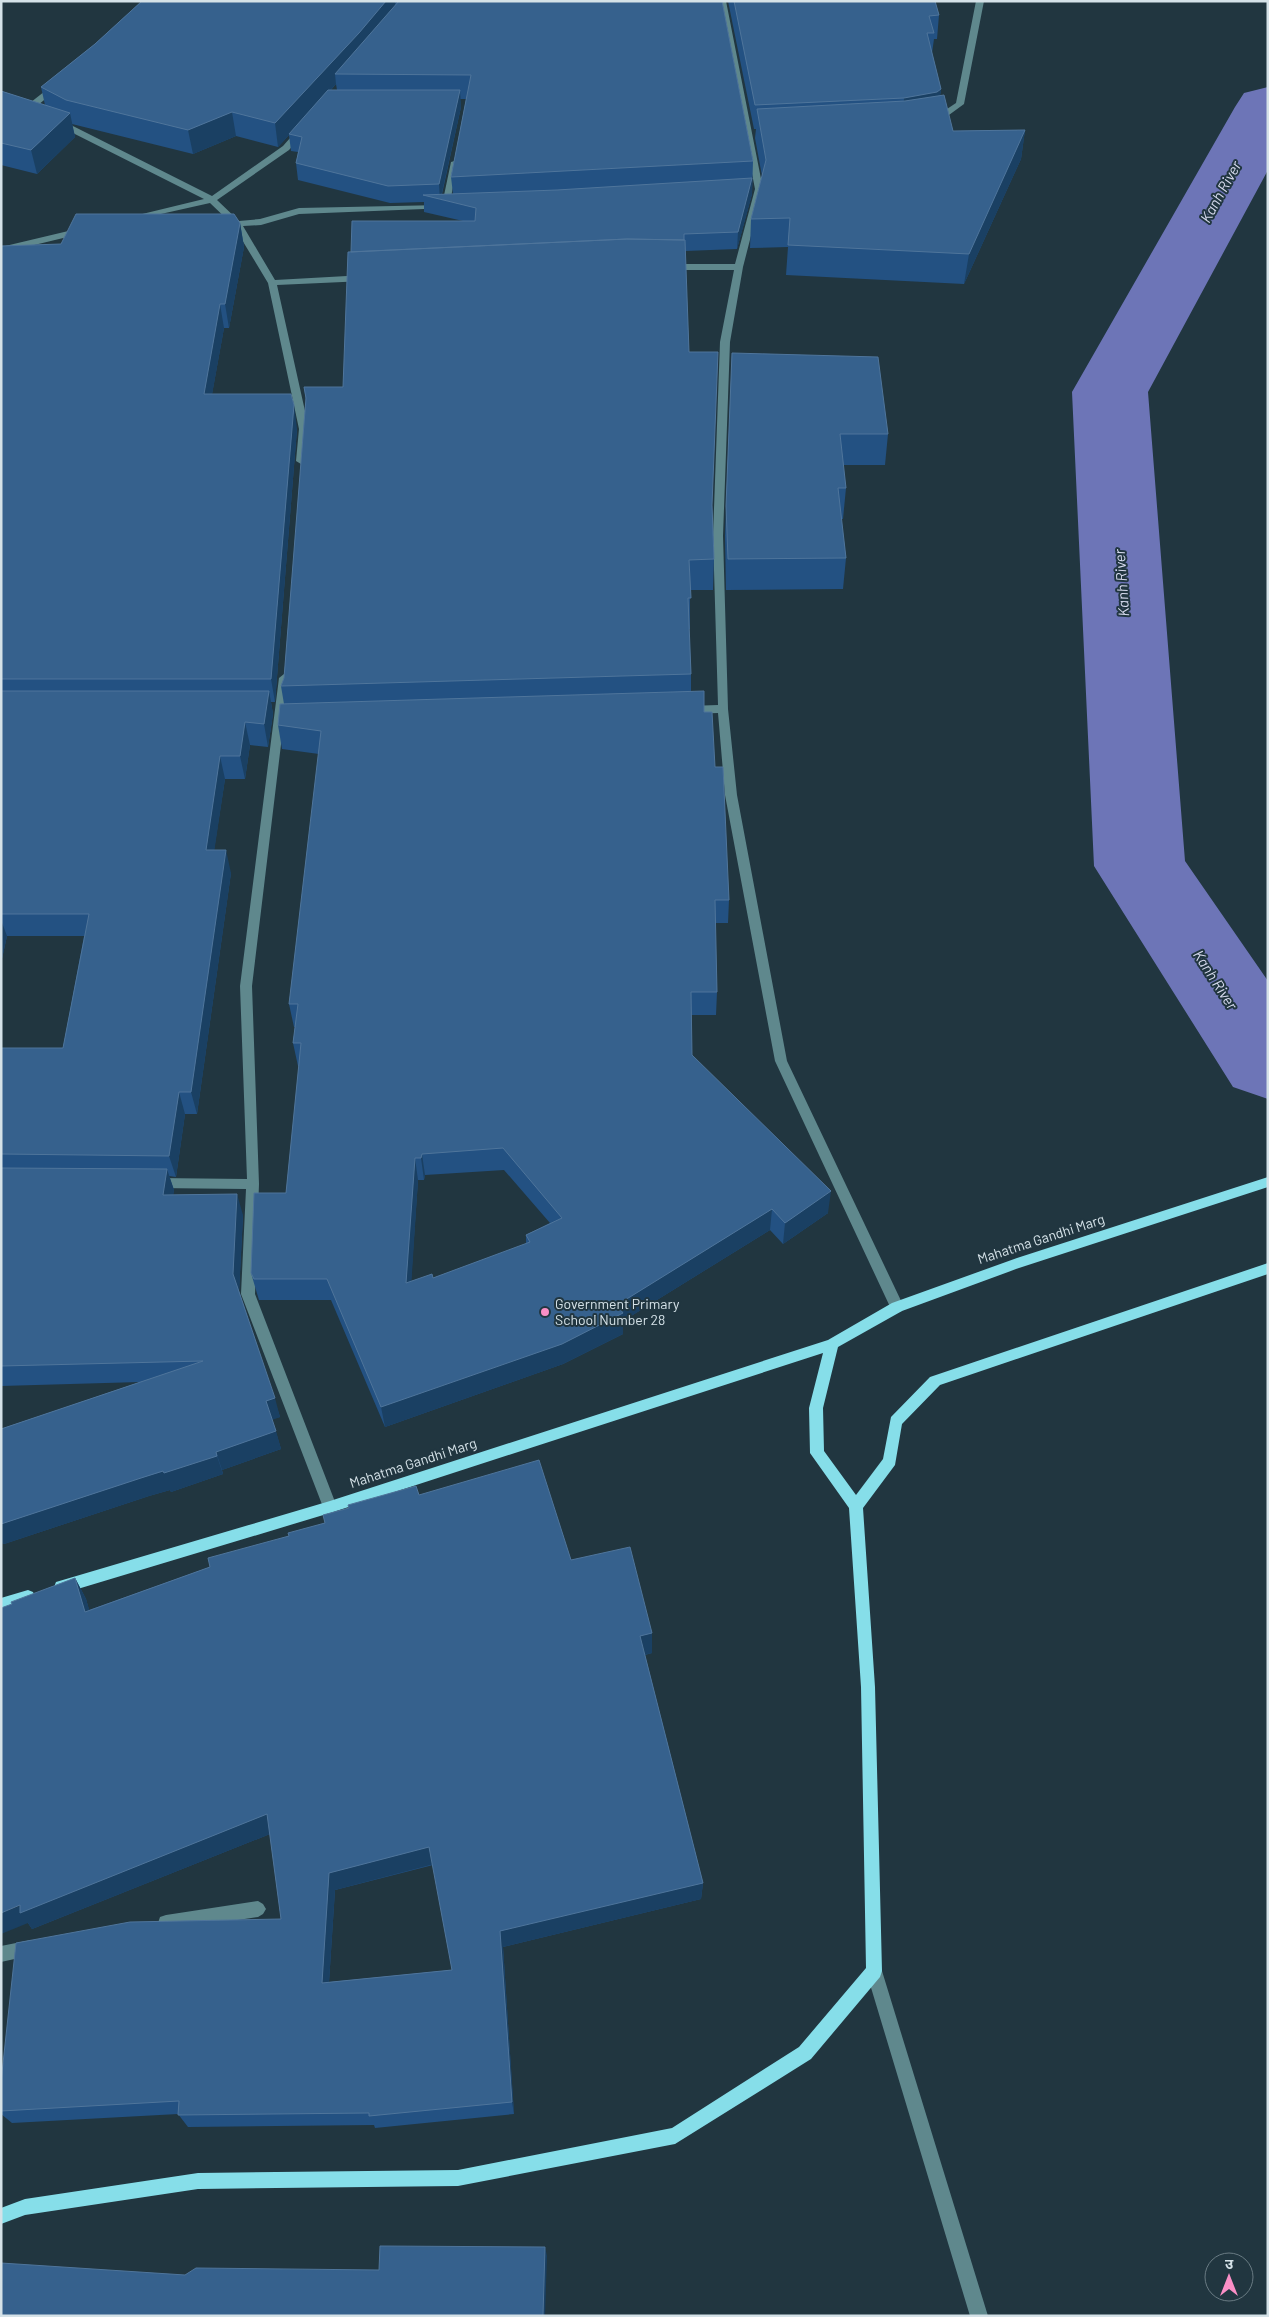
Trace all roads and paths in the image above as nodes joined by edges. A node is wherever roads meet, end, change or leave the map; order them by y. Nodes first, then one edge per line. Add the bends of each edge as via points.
1 (722, 1) edge
2 (980, 1) edge
3 (66, 79) edge
4 (38, 112) edge
5 (47, 117) edge
6 (310, 122) edge
7 (926, 122) edge
8 (457, 148) edge
9 (212, 200) junction
10 (125, 220) edge
11 (237, 224) junction
12 (86, 230) edge
13 (1, 238) edge
14 (18, 245) junction
15 (1, 250) edge
16 (662, 267) edge
17 (739, 267) junction
18 (370, 278) edge
19 (272, 283) junction
20 (300, 477) edge
21 (285, 670) edge
22 (723, 709) junction
23 (675, 710) edge
24 (1268, 1182) edge
25 (147, 1183) edge
26 (253, 1184) junction
27 (1268, 1268) edge
28 (897, 1306) junction
29 (832, 1344) junction
30 (856, 1506) junction
31 (330, 1507) junction
32 (1, 1605) edge
33 (258, 1909) dead end
34 (154, 1925) edge
35 (49, 1944) edge
36 (1, 1954) edge
37 (874, 1971) junction
38 (1, 2216) edge
39 (980, 2316) edge

1 - 17 street via 754,134 755,190
2 - 7 street via 960,104 938,120
3 - 4 street via 26,106
5 - 9 street
6 - 9 street via 286,148
8 - 11 street via 450,206 299,211 261,222
9 - 10 street
9 - 11 street
11 - 19 street
12 - 14 street
13 - 14 street
14 - 15 street
16 - 17 street
17 - 22 street via 725,352 718,536
18 - 19 street
19 - 20 street via 304,428
21 - 26 street via 277,708 283,722 246,986
22 - 23 street
22 - 28 street via 731,795 781,1061
24 - 28 main road, Mahatma Gandhi Marg via 1017,1263
25 - 26 street
26 - 31 street via 248,1294
27 - 30 main road via 935,1381 896,1421 890,1461
28 - 29 main road, Mahatma Gandhi Marg
29 - 30 main road via 816,1408 817,1453
29 - 31 main road, Mahatma Gandhi Marg
30 - 37 main road via 868,1687
31 - 32 main road, Mahatma Gandhi Marg
33 - 34 street
35 - 36 street
37 - 38 main road via 805,2053 674,2136 458,2178 198,2181 25,2206
37 - 39 street

